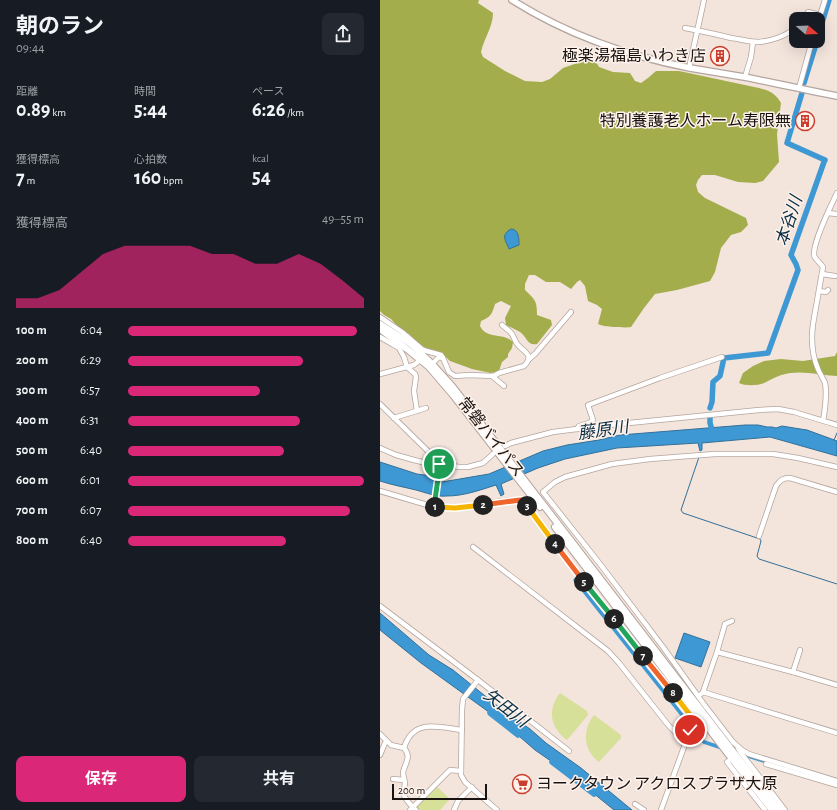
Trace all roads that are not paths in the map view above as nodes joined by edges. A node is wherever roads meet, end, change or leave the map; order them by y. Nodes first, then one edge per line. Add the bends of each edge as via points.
1 (512, 0) edge
2 (704, 0) edge
3 (824, 0) edge
4 (821, 12) edge
5 (685, 28) dead end
6 (697, 31) junction
7 (789, 31) edge
8 (753, 42) junction
9 (810, 48) edge
10 (689, 68) junction
11 (745, 77) junction
12 (798, 88) junction
13 (837, 96) edge
14 (837, 192) edge
15 (828, 213) junction
16 (837, 214) edge
17 (822, 274) junction
18 (835, 276) dead end
19 (819, 290) junction
20 (828, 290) dead end
21 (571, 312) dead end
22 (380, 317) edge
23 (380, 324) edge
24 (502, 325) dead end
25 (380, 329) edge
26 (380, 336) edge
27 (434, 354) junction
28 (722, 357) dead end
29 (443, 358) junction
30 (427, 359) junction
31 (420, 360) junction
32 (528, 360) junction
33 (432, 364) junction
34 (407, 367) junction
35 (380, 374) edge
36 (492, 376) junction
37 (504, 386) dead end
38 (380, 404) edge
39 (426, 408) dead end
40 (417, 411) junction
41 (394, 418) junction
42 (823, 420) junction
43 (837, 425) edge
44 (577, 429) junction
45 (380, 448) edge
46 (500, 452) junction
47 (439, 464) junction
48 (837, 467) edge
49 (529, 489) junction
50 (380, 491) edge
51 (837, 492) edge
52 (434, 507) junction
53 (759, 536) dead end
54 (473, 547) dead end
55 (380, 606) edge
56 (732, 621) dead end
57 (800, 650) dead end
58 (717, 652) junction
59 (793, 672) junction
60 (477, 680) junction
61 (837, 685) edge
62 (703, 692) junction
63 (697, 699) junction
64 (695, 715) junction
65 (462, 730) junction
66 (837, 733) edge
67 (380, 734) edge
68 (688, 737) junction
69 (387, 741) junction
70 (404, 748) junction
71 (569, 751) dead end
72 (731, 751) junction
73 (380, 755) edge
74 (766, 764) dead end
75 (461, 771) junction
76 (393, 779) dead end
77 (404, 780) junction
78 (837, 781) edge
79 (837, 785) edge
80 (472, 787) junction
81 (636, 804) dead end
82 (413, 809) edge
83 (454, 810) edge
84 (497, 810) edge
85 (644, 810) edge
86 (661, 810) edge
87 (765, 810) edge
88 (772, 810) edge
89 (779, 810) edge
90 (785, 810) edge

1 - 10 main road via 539,16 604,45
2 - 6 street
3 - 4 street
5 - 6 street
6 - 8 street
6 - 10 street
7 - 8 street via 769,40
8 - 11 street
9 - 12 street
10 - 11 main road
11 - 12 main road
12 - 13 main road
14 - 15 street
15 - 16 street
15 - 17 street via 814,255 823,267
17 - 18 street
17 - 19 street
19 - 20 street
19 - 42 street via 812,339 813,354 825,385
21 - 32 street
22 - 27 street via 423,350
23 - 30 highway, 常磐バイパス via 411,344
24 - 32 street via 511,332 517,344 528,354
25 - 31 highway, 常磐バイパス
26 - 34 street via 399,348
27 - 29 street
27 - 30 street
28 - 44 street via 588,405 593,420
29 - 33 street via 439,357
29 - 36 street via 453,375
30 - 33 highway, 常磐バイパス
31 - 34 street
31 - 46 highway, 常磐バイパス via 429,367
32 - 36 street via 524,366
33 - 46 highway, 常磐バイパス via 452,386
34 - 35 street
34 - 40 street via 416,376 414,391
36 - 37 street
38 - 41 street
39 - 40 street
40 - 41 street
41 - 47 street
42 - 43 street
42 - 44 street via 778,409
44 - 46 street via 553,432 511,443
45 - 47 street via 414,460
46 - 47 street via 483,463 468,467 458,468
46 - 49 highway, 常磐バイパス
47 - 52 street
48 - 63 street via 773,454 715,454 650,459 612,464 578,473 560,479 543,492 663,647
49 - 63 highway, 常磐バイパス
49 - 64 highway, 常磐バイパス
50 - 52 street
51 - 53 street via 785,478 776,486
52 - 64 street via 464,508 522,500 689,714
54 - 68 street via 608,651 669,726 675,732
55 - 60 street
56 - 58 street via 726,624
57 - 59 street
58 - 59 street
58 - 62 street
59 - 61 street
60 - 65 street via 464,698
60 - 71 street
62 - 63 street
62 - 66 street
63 - 72 highway, 常磐バイパス
64 - 68 street
64 - 72 highway, 常磐バイパス
65 - 70 street via 421,727 414,730
65 - 75 street
67 - 69 street
68 - 86 street
69 - 70 street
69 - 73 street
70 - 77 street via 408,755
72 - 78 street via 745,752
72 - 87 street via 727,762
72 - 88 highway, 常磐バイパス
72 - 89 highway, 常磐バイパス
72 - 90 street via 741,753
74 - 79 street
75 - 80 street via 463,779
75 - 82 street via 450,770
76 - 77 street
77 - 82 street via 404,796
80 - 83 street
80 - 84 street
81 - 85 street

